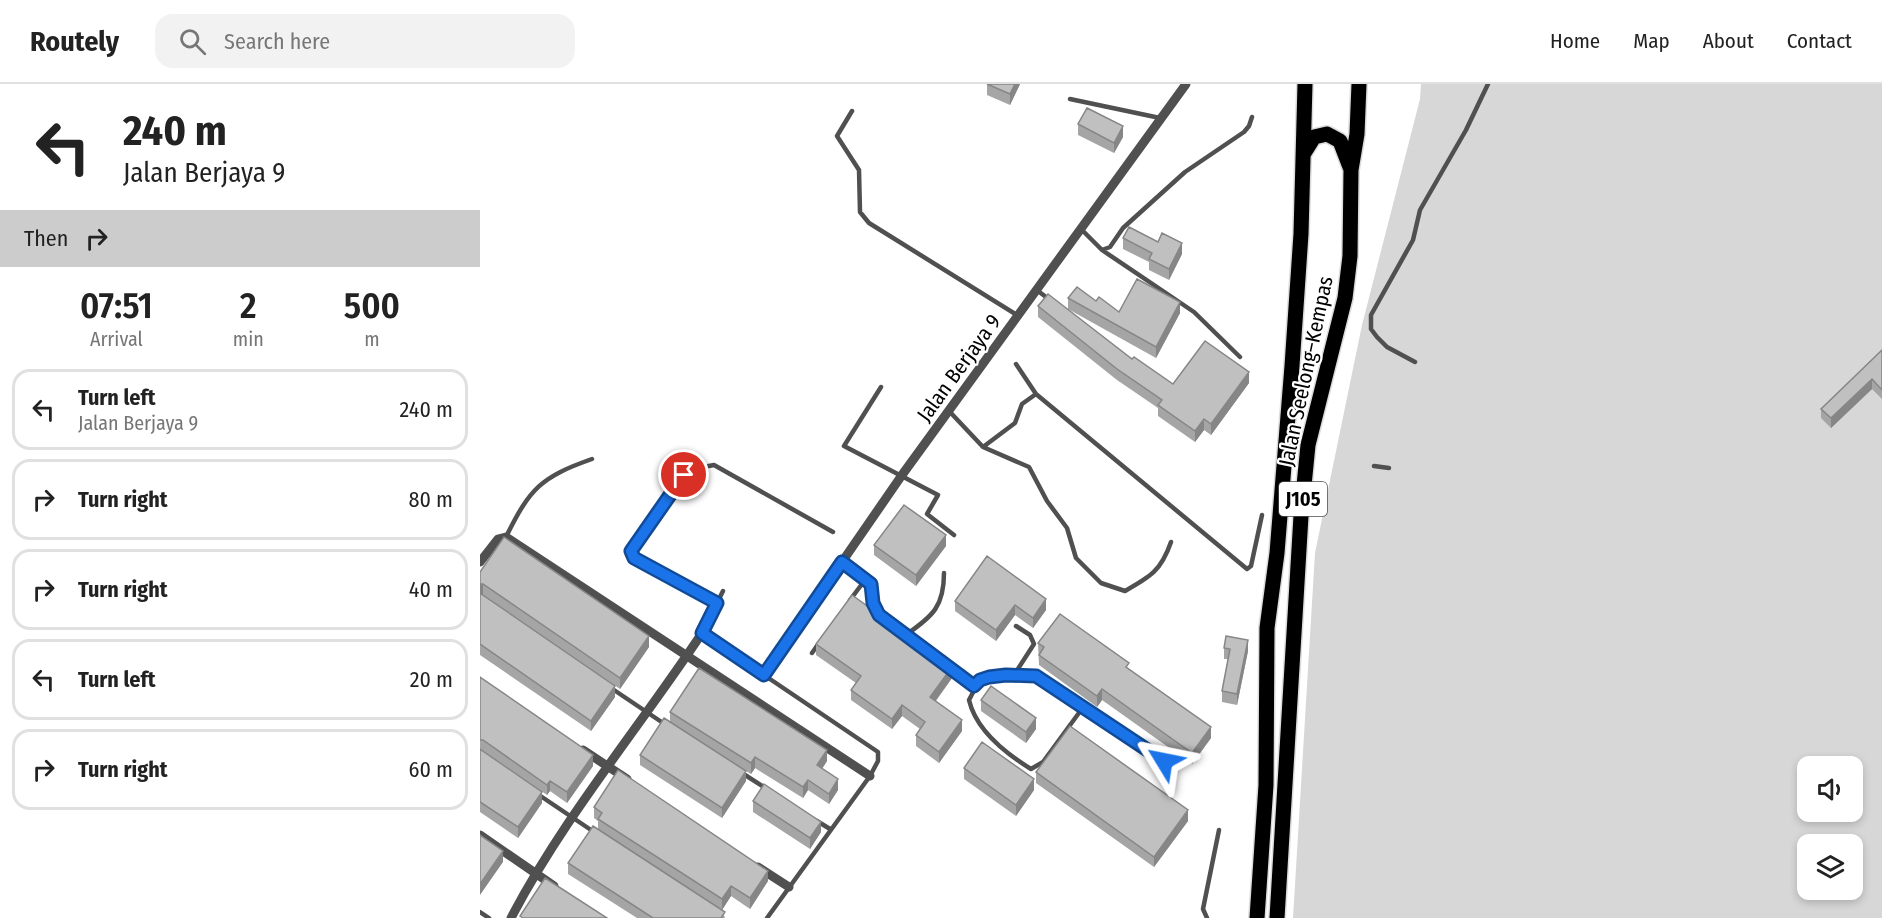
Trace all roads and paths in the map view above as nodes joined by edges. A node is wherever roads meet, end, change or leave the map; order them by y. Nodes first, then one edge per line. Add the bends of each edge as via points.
1 (1186, 84) edge
2 (1305, 84) edge
3 (1359, 84) edge
4 (1488, 84) edge
5 (1070, 99) dead end
6 (852, 111) dead end
7 (1252, 117) dead end
8 (1163, 118) junction
9 (1304, 153) junction
10 (1351, 170) junction
11 (1082, 230) junction
12 (1102, 250) junction
13 (1038, 291) junction
14 (1055, 304) edge
15 (1020, 316) junction
16 (1240, 357) dead end
17 (1415, 362) dead end
18 (1016, 364) dead end
19 (881, 387) dead end
20 (1036, 394) junction
21 (950, 412) junction
22 (983, 447) junction
23 (592, 459) dead end
24 (1374, 466) dead end
25 (1389, 468) dead end
26 (902, 475) junction
27 (1262, 515) dead end
28 (833, 532) dead end
29 (954, 535) dead end
30 (506, 537) junction
31 (1171, 542) dead end
32 (480, 562) edge
33 (842, 562) junction
34 (944, 573) dead end
35 (865, 580) junction
36 (723, 591) dead end
37 (717, 603) junction
38 (847, 603) edge
39 (1016, 626) dead end
40 (702, 633) junction
41 (908, 634) junction
42 (824, 636) edge
43 (812, 653) dead end
44 (932, 653) edge
45 (686, 658) junction
46 (941, 660) edge
47 (764, 675) junction
48 (1014, 675) junction
49 (608, 686) edge
50 (974, 686) junction
51 (1084, 706) junction
52 (647, 713) junction
53 (676, 731) edge
54 (572, 742) edge
55 (1164, 761) dead end
56 (609, 768) junction
57 (734, 768) edge
58 (870, 776) junction
59 (637, 787) edge
60 (535, 792) edge
61 (772, 792) edge
62 (811, 817) edge
63 (572, 818) junction
64 (830, 829) junction
65 (1219, 830) dead end
66 (480, 835) edge
67 (601, 837) edge
68 (751, 862) edge
69 (534, 874) junction
70 (789, 887) junction
71 (561, 891) edge
72 (480, 912) edge
73 (489, 918) edge
74 (511, 918) edge
75 (767, 918) edge
76 (1207, 918) edge
77 (1257, 918) edge
78 (1277, 918) edge

1 - 8 street, Jalan Berjaya 9
2 - 9 main road, Jalan Seelong–Kempas / J105
3 - 10 main road, Jalan Seelong–Kempas / J105
4 - 17 lane via 1420,210 1413,240 1371,315 1371,329 1377,337
5 - 8 lane
6 - 15 lane via 837,136 860,170 860,212 869,223
7 - 12 lane via 1244,132 1185,172 1123,228 1110,247
8 - 11 street, Jalan Berjaya 9
9 - 10 main road via 1314,137 1327,134 1340,141
9 - 77 main road, Jalan Seelong–Kempas / J105 via 1290,390 1267,628 1266,785
10 - 78 main road, Jalan Seelong–Kempas / J105 via 1350,256 1345,298 1308,445
11 - 12 lane
11 - 13 street, Jalan Berjaya 9
12 - 16 lane via 1187,306
13 - 14 lane
13 - 15 street, Jalan Berjaya 9
15 - 21 street, Jalan Berjaya 9
18 - 20 lane
19 - 26 lane via 844,446
20 - 22 lane via 1022,404 1015,423
20 - 27 lane via 1247,569 1251,566
21 - 22 lane
21 - 26 street, Jalan Berjaya 9
22 - 31 lane via 1029,467 1067,528 1076,558 1101,583 1125,591 1154,574
23 - 30 lane via 539,483
24 - 25 lane
26 - 29 lane via 938,495 927,514
26 - 33 street, Jalan Berjaya 9
28 - 37 lane via 714,465 693,469 684,475 631,551 640,563
30 - 32 street via 498,539
30 - 45 street
33 - 35 lane
33 - 47 street, Jalan Berjaya 9
34 - 41 lane via 944,590 931,616
35 - 38 lane
35 - 41 lane via 871,584 879,615
36 - 37 lane
37 - 40 lane
39 - 48 lane via 1030,635 1034,644
40 - 45 street
40 - 47 street
41 - 44 lane
42 - 43 lane
45 - 52 street
45 - 58 street
46 - 50 lane
47 - 58 lane via 878,752
48 - 50 lane via 989,677
48 - 51 lane via 1036,676
49 - 52 lane
50 - 51 lane via 969,700 972,715 986,732 1031,769 1043,762
51 - 55 lane
52 - 53 lane
52 - 56 street
54 - 56 street
56 - 59 street
56 - 63 street
57 - 61 lane
58 - 64 lane
60 - 63 lane
62 - 64 lane
63 - 67 lane
63 - 69 street
64 - 70 lane
65 - 76 lane via 1203,909
66 - 69 street
68 - 70 street
69 - 71 street
69 - 74 street
70 - 75 lane
72 - 73 lane

